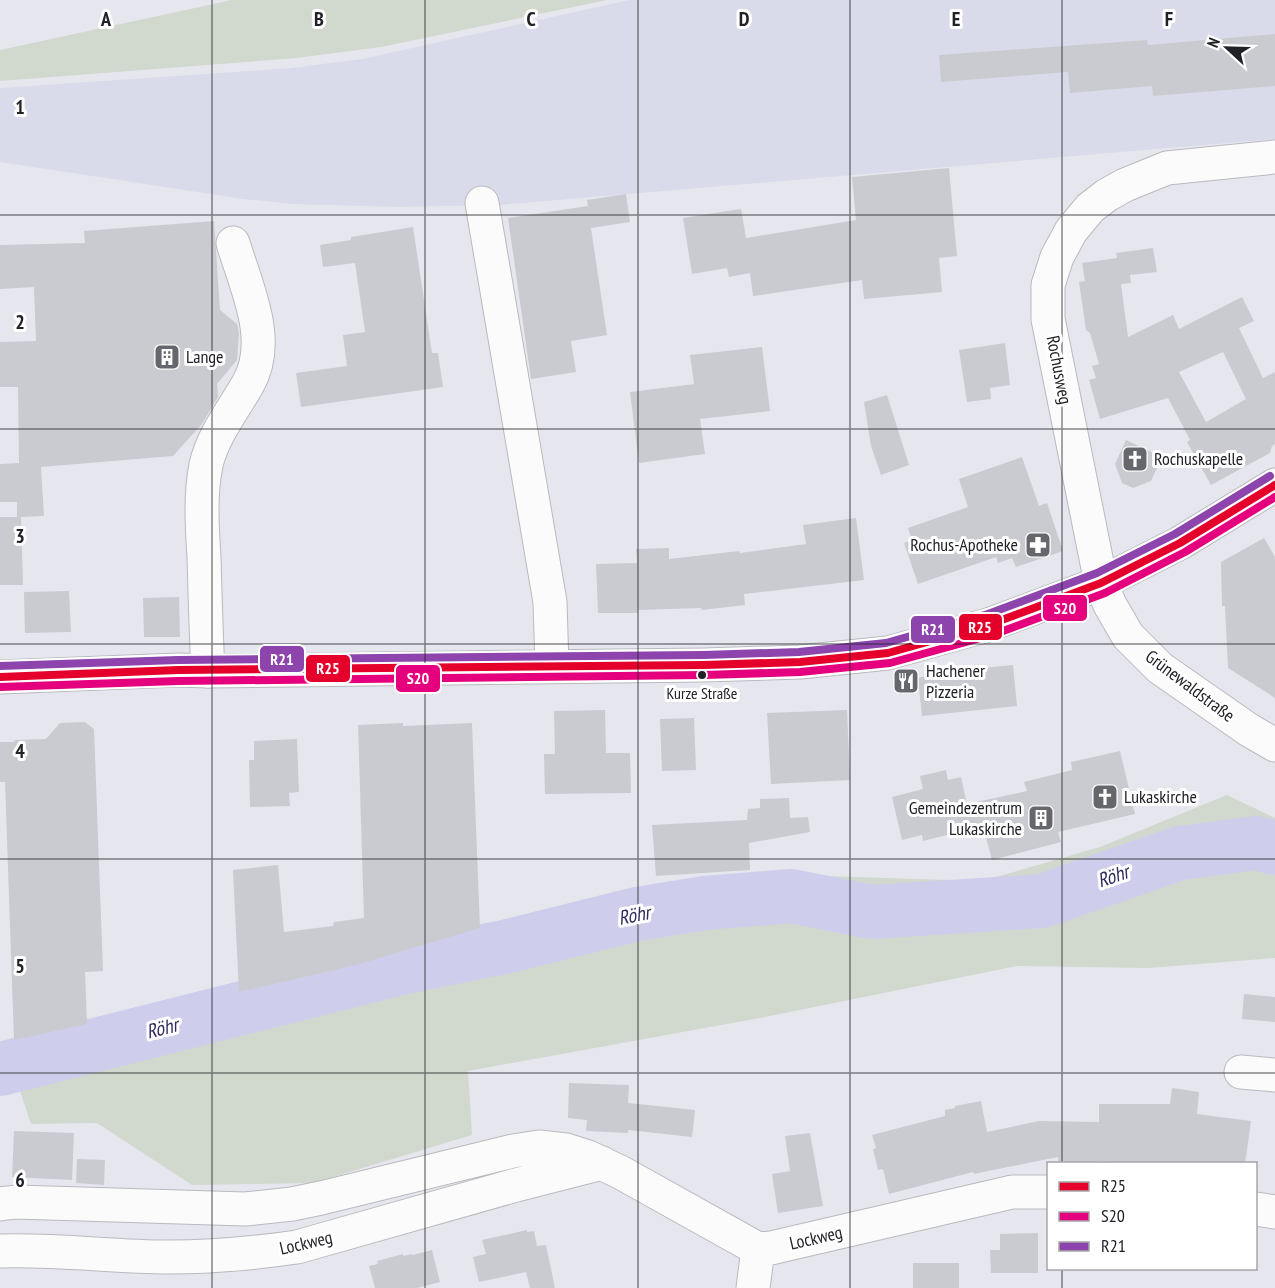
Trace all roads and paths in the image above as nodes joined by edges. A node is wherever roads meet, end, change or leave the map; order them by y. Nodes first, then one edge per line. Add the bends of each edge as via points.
1 (1275, 157) edge
2 (482, 203) dead end
3 (233, 243) dead end
4 (1275, 486) edge
5 (1101, 583) junction
6 (552, 666) junction
7 (208, 671) junction
8 (0, 677) edge
9 (1275, 745) edge
10 (1241, 1072) dead end
11 (1275, 1075) edge
12 (602, 1163) junction
13 (1047, 1192) edge
14 (0, 1204) edge
15 (1257, 1209) edge
16 (1275, 1212) edge
17 (758, 1249) junction
18 (0, 1251) edge
19 (753, 1288) edge

1 - 5 street, Rochusweg via 1167,168 1125,185 1090,207 1058,257 1048,285 1048,319
2 - 6 street via 549,602
3 - 7 street via 259,340 250,381 224,422 206,464 202,512
4 - 5 street via 1180,543
5 - 6 street via 990,624 888,653 800,662
5 - 9 street, Grünewaldstraße via 1128,636 1160,668
6 - 7 street
7 - 8 street
10 - 11 street
12 - 14 street via 566,1150 539,1147 292,1204 245,1209
12 - 17 street
12 - 18 street, Lockweg via 297,1247 263,1252 169,1257
13 - 17 street, Lockweg via 1012,1192
15 - 16 street
17 - 19 street

